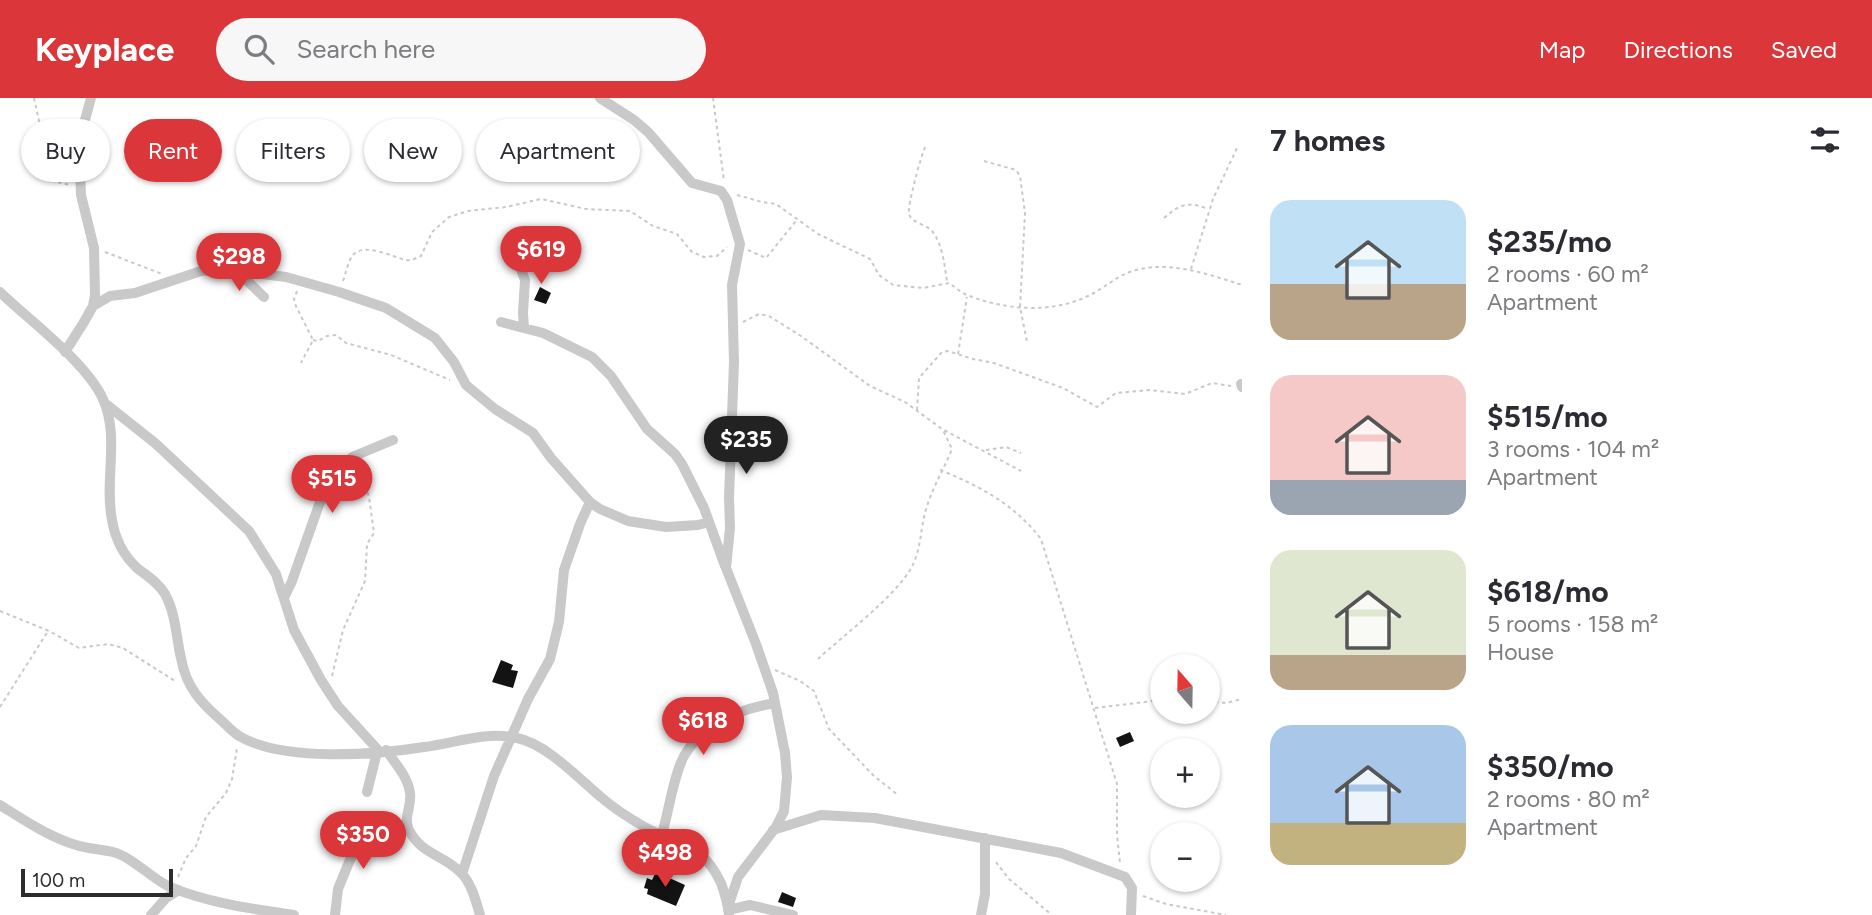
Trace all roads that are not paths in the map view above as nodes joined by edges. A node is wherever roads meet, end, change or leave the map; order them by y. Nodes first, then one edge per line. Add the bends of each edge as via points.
1 (91, 98) edge
2 (600, 98) edge
3 (515, 254) dead end
4 (234, 269) junction
5 (0, 292) edge
6 (264, 297) dead end
7 (93, 306) junction
8 (502, 322) dead end
9 (524, 328) junction
10 (65, 352) junction
11 (104, 402) junction
12 (393, 440) dead end
13 (590, 502) junction
14 (709, 522) junction
15 (726, 568) junction
16 (285, 596) junction
17 (775, 704) junction
18 (510, 737) junction
19 (381, 751) junction
20 (367, 792) dead end
21 (0, 805) edge
22 (366, 821) dead end
23 (773, 830) junction
24 (662, 834) junction
25 (985, 843) junction
26 (462, 874) junction
27 (176, 889) junction
28 (728, 910) edge
29 (151, 915) edge
30 (294, 915) edge
31 (335, 915) edge
32 (480, 915) edge
33 (793, 915) edge
34 (981, 915) edge
35 (1132, 915) edge

1 - 7 street via 85,120 81,195 94,248
2 - 15 street via 648,132 692,183 725,193 740,248 732,285
3 - 9 street via 525,280
4 - 6 street
4 - 7 street via 182,277 110,296
4 - 13 street via 304,282 386,308 435,338 466,385 533,433
5 - 10 street
7 - 10 street
8 - 9 street
9 - 14 street via 592,356 647,429 675,454
10 - 11 street via 90,378
11 - 16 street via 249,531
11 - 19 street via 110,424 114,532 129,560 158,584 168,599 184,674 198,700 239,736 284,751
12 - 16 street via 360,453 343,467 320,502
13 - 14 street via 646,525
13 - 18 street via 564,570 550,659
14 - 15 street
15 - 17 street
16 - 19 street via 294,630 328,690
17 - 23 street via 788,778 787,801
17 - 24 street via 736,713 694,742 683,757
18 - 19 street
18 - 24 street via 538,747 622,813
18 - 26 street
19 - 20 street
19 - 26 street via 410,791 409,830 428,852
21 - 27 street via 58,838 124,857
22 - 31 street via 338,889
23 - 25 street via 821,816 849,816
23 - 28 street via 738,877
24 - 28 street via 711,864 725,891
25 - 34 street
25 - 35 street via 1060,853 1125,877 1132,891
26 - 32 street
27 - 29 street
27 - 30 street
28 - 33 street via 750,905

